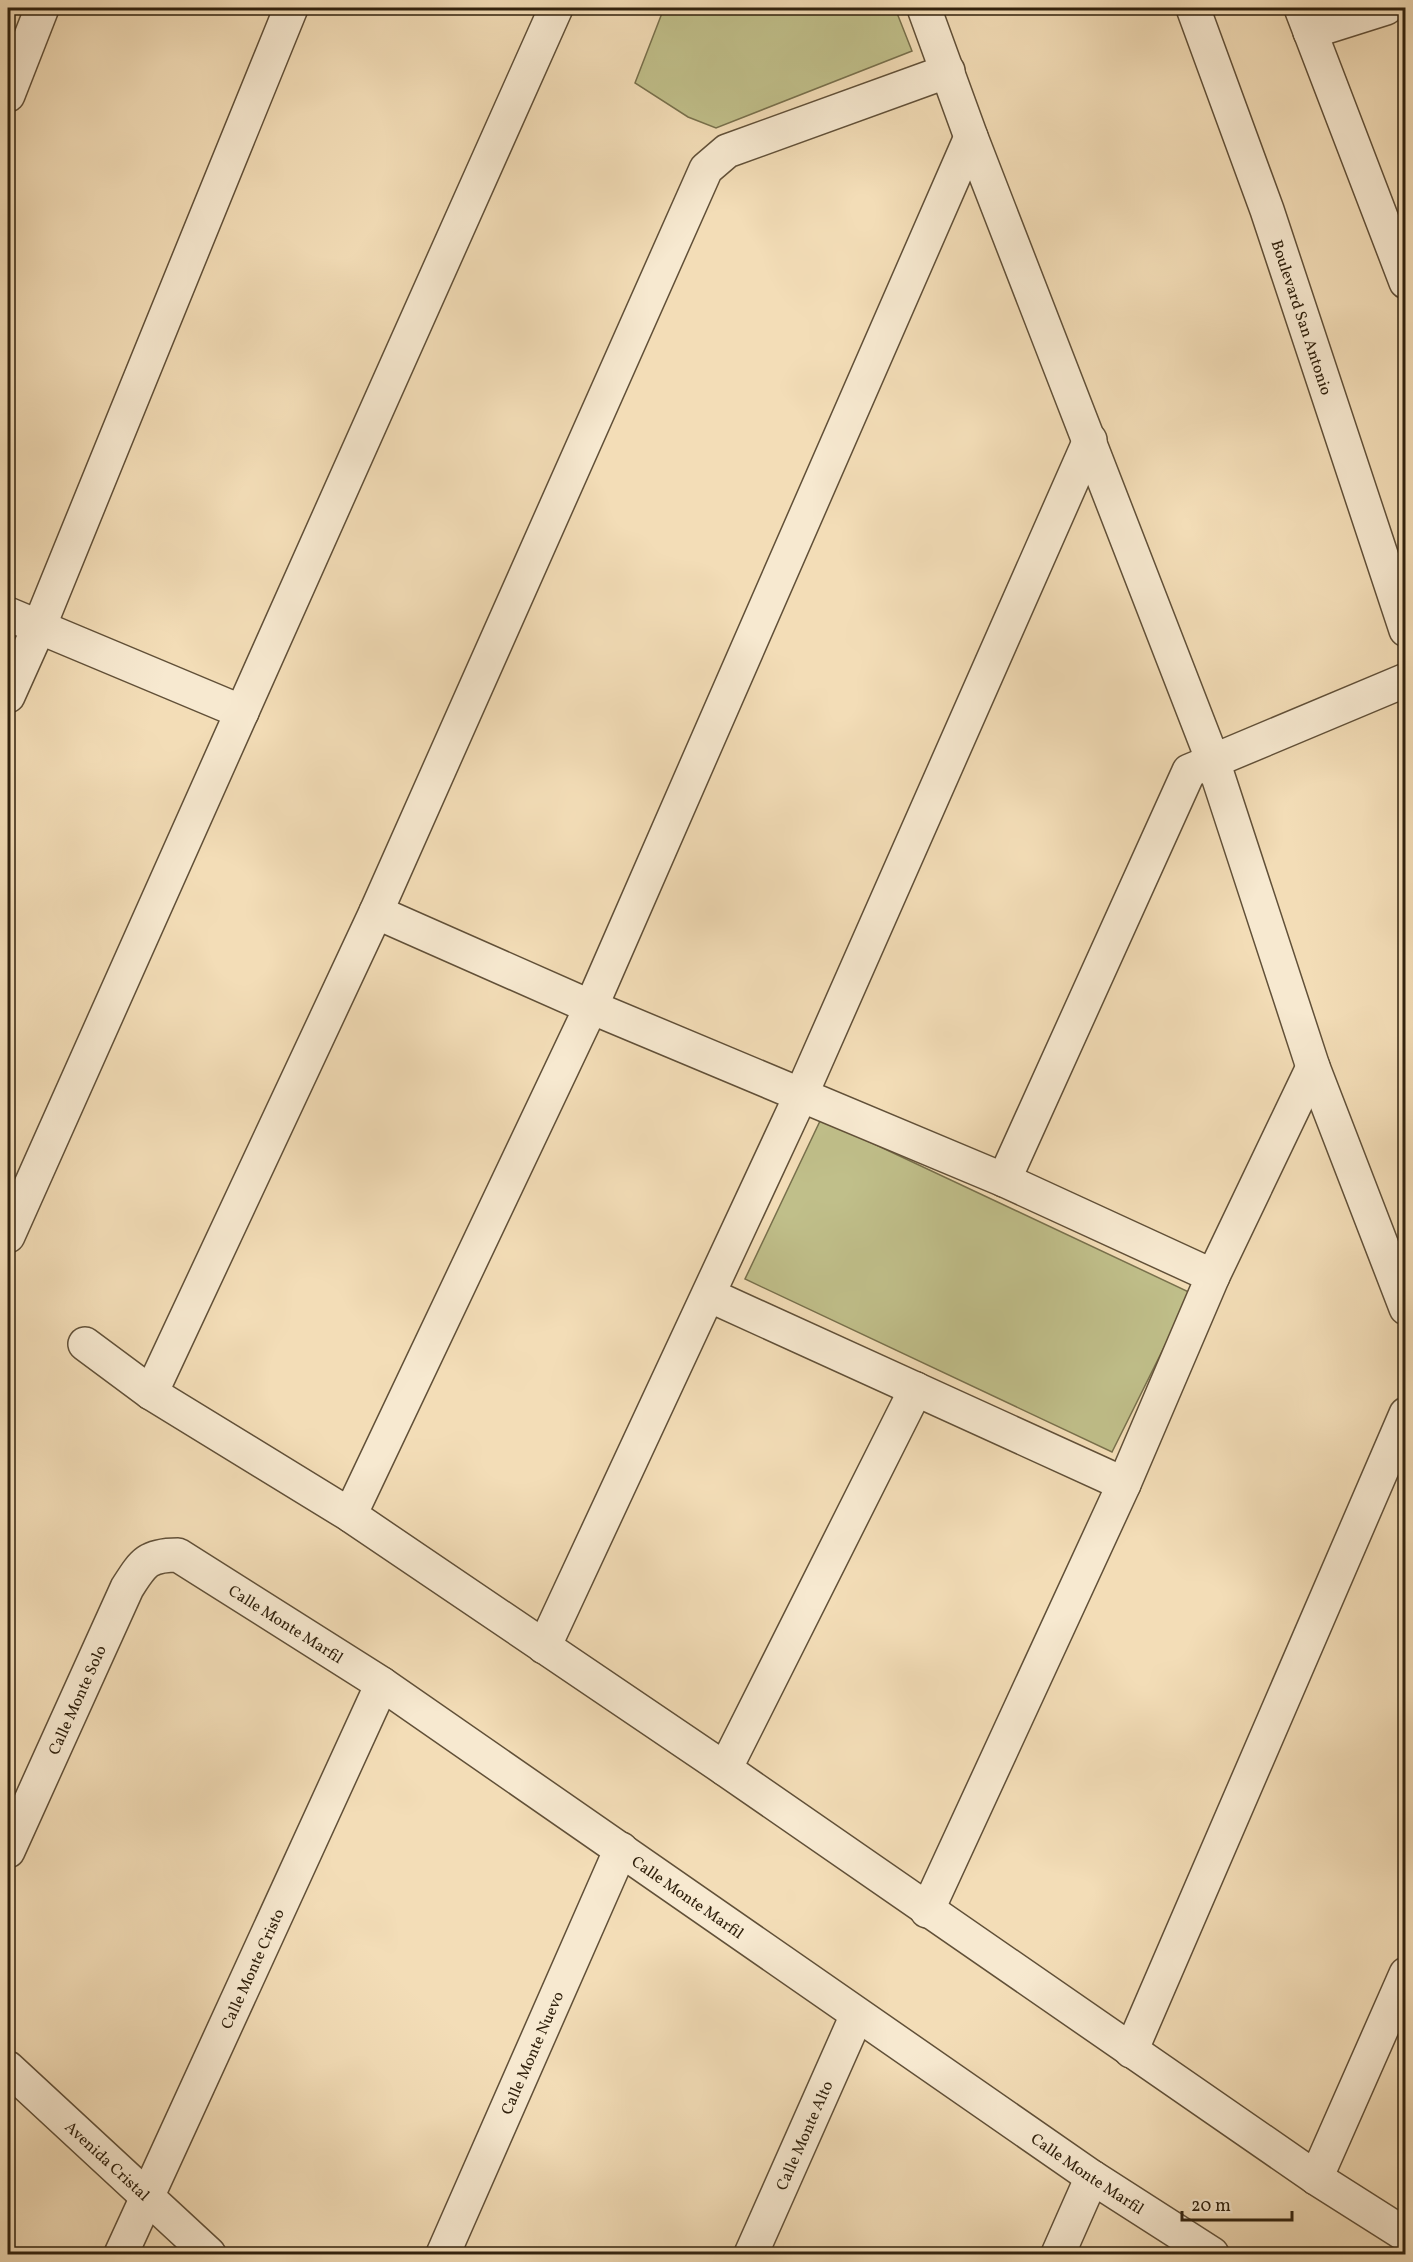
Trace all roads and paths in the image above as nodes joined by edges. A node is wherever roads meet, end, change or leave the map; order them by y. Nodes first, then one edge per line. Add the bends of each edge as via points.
1 (42, 8) edge
2 (291, 8) edge
3 (556, 8) edge
4 (924, 8) edge
5 (1193, 8) edge
6 (1386, 8) edge
7 (1306, 20) edge
8 (948, 71) junction
9 (8, 95) edge
10 (971, 137) junction
11 (1406, 282) edge
12 (1090, 440) junction
13 (8, 614) edge
14 (39, 627) junction
15 (1406, 630) edge
16 (1406, 680) edge
17 (8, 696) edge
18 (242, 712) junction
19 (1212, 761) junction
20 (376, 912) junction
21 (591, 1007) junction
22 (1313, 1067) junction
23 (801, 1095) junction
24 (1004, 1180) junction
25 (8, 1236) edge
26 (1213, 1276) junction
27 (709, 1295) junction
28 (1406, 1308) edge
29 (85, 1344) dead end
30 (916, 1389) junction
31 (151, 1393) junction
32 (1406, 1414) edge
33 (1124, 1484) junction
34 (350, 1515) junction
35 (156, 1555) joint
36 (544, 1647) junction
37 (382, 1684) junction
38 (725, 1769) junction
39 (621, 1848) junction
40 (8, 1851) edge
41 (927, 1911) junction
42 (1406, 1974) edge
43 (857, 2015) junction
44 (1131, 2051) junction
45 (8, 2068) edge
46 (1092, 2177) junction
47 (1316, 2178) junction
48 (148, 2197) junction
49 (1406, 2235) edge
50 (121, 2254) edge
51 (209, 2254) edge
52 (443, 2254) edge
53 (750, 2254) edge
54 (1058, 2254) edge
55 (1212, 2254) edge

1 - 9 street
2 - 14 street
3 - 18 street
4 - 8 street
5 - 15 street, Boulevard San Antonio via 1267,210
6 - 7 street
7 - 11 street
8 - 10 street
8 - 20 street via 727,151 706,169
10 - 12 street
10 - 21 street
12 - 19 street
12 - 23 street
13 - 14 street
14 - 17 street
14 - 18 street
16 - 19 street
18 - 25 street
19 - 22 street
19 - 24 street via 1189,771
20 - 21 street
20 - 31 street
21 - 23 street
21 - 34 street
22 - 26 street
22 - 28 street
23 - 24 street
23 - 27 street
24 - 26 street
26 - 33 street
27 - 30 street
27 - 36 street
29 - 31 street
30 - 33 street
30 - 38 street
31 - 34 street
32 - 44 street
33 - 41 street
34 - 36 street
35 - 37 street, Calle Monte Marfil via 178,1555
35 - 40 street, Calle Monte Solo via 141,1566 128,1588
36 - 38 street
37 - 39 street, Calle Monte Marfil
37 - 48 street, Calle Monte Cristo
38 - 41 street
39 - 43 street, Calle Monte Marfil
39 - 52 street, Calle Monte Nuevo
41 - 44 street
42 - 47 street
43 - 46 street, Calle Monte Marfil
43 - 53 street, Calle Monte Alto
44 - 47 street
45 - 48 street, Avenida Cristal
46 - 54 street
46 - 55 street, Calle Monte Marfil
47 - 49 street
48 - 50 street, Calle Monte Cristo
48 - 51 street, Avenida Cristal

